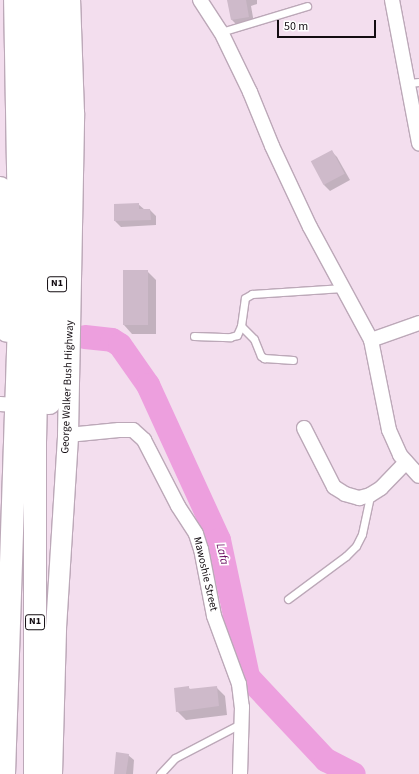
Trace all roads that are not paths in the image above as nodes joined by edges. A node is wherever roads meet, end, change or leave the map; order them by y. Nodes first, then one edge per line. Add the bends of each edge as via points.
1 (15, 0) edge
2 (35, 0) edge
3 (56, 0) edge
4 (70, 0) edge
5 (200, 0) edge
6 (392, 0) edge
7 (307, 6) dead end
8 (220, 32) junction
9 (413, 82) edge
10 (419, 143) edge
11 (0, 188) edge
12 (343, 288) junction
13 (419, 323) edge
14 (241, 326) junction
15 (194, 336) dead end
16 (371, 340) junction
17 (292, 360) dead end
18 (16, 382) junction
19 (7, 405) edge
20 (304, 428) dead end
21 (68, 435) junction
22 (406, 462) junction
23 (419, 476) edge
24 (370, 495) junction
25 (36, 568) junction
26 (288, 599) dead end
27 (242, 723) junction
28 (4, 774) edge
29 (35, 774) edge
30 (52, 774) edge
31 (160, 774) edge
32 (240, 774) edge

1 - 18 highway, N1 via 20,219
2 - 25 highway, N1 via 38,251
3 - 25 highway, N1 via 57,304
4 - 21 street, George Walker Bush Highway via 74,113
5 - 8 street
6 - 9 street
7 - 8 lane
8 - 12 street via 250,92 288,183
9 - 10 street
11 - 18 highway via 5,324
12 - 14 lane via 252,294 245,298
12 - 16 street
13 - 16 street
14 - 15 lane via 237,335 230,337
14 - 17 lane via 254,339 261,356
16 - 22 street via 389,430 400,455
18 - 19 highway, N1
19 - 28 highway, N1
20 - 24 street via 334,487 359,498
21 - 27 street, Mawoshie Street via 133,430 144,440 178,506 196,534 214,616 239,684
21 - 30 street, George Walker Bush Highway via 56,628
22 - 23 street
22 - 24 street via 381,488
24 - 26 lane via 362,534 356,546
25 - 29 highway, N1
27 - 31 lane via 174,758
27 - 32 street, Mawoshie Street

